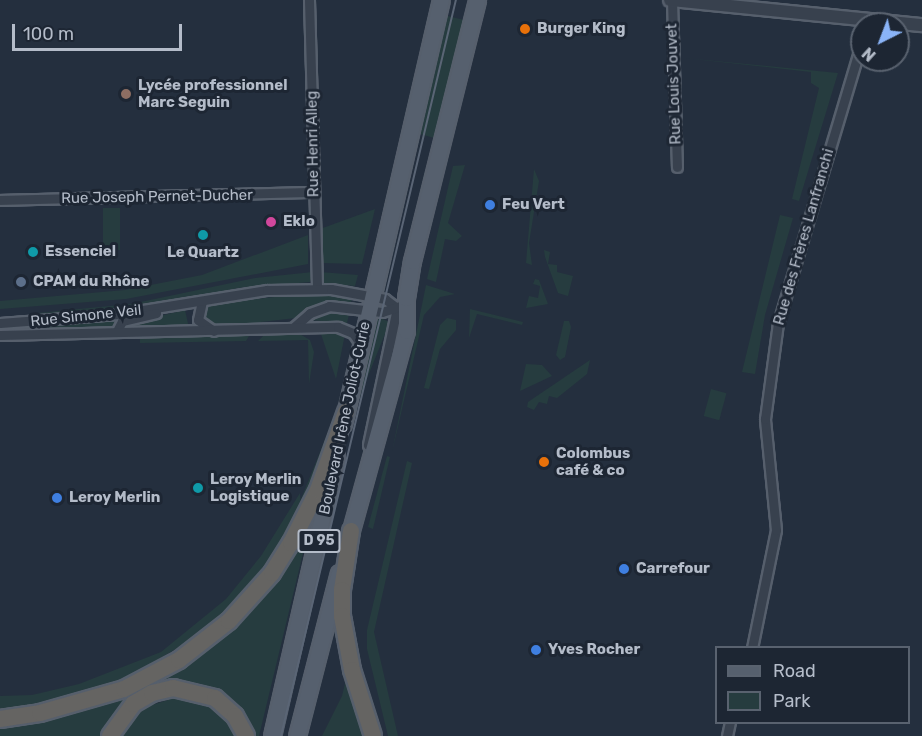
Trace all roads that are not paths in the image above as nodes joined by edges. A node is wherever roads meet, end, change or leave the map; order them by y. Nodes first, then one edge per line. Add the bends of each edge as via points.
1 (309, 0) edge
2 (441, 0) edge
3 (477, 0) edge
4 (671, 0) edge
5 (850, 20) edge
6 (853, 72) edge
7 (677, 167) dead end
8 (314, 192) junction
9 (0, 200) edge
10 (317, 288) junction
11 (202, 301) junction
12 (371, 303) junction
13 (401, 303) junction
14 (172, 307) junction
15 (0, 323) edge
16 (294, 327) junction
17 (117, 331) junction
18 (215, 331) junction
19 (0, 335) edge
20 (361, 345) junction
21 (346, 412) junction
22 (351, 531) junction
23 (752, 646) edge
24 (0, 719) edge
25 (110, 736) edge
26 (246, 736) edge
27 (272, 736) edge
28 (297, 736) edge
29 (373, 736) edge

1 - 8 street, Rue Henri Alleg
2 - 12 main road, Boulevard Irène Joliot-Curie / D 95
3 - 13 main road, Boulevard Irène Joliot-Curie / D 95
4 - 5 street
4 - 7 street, Rue Louis Jouvet
6 - 23 street, Rue des Frères Lanfranchi via 778,323 765,419 776,530
8 - 9 street, Rue Joseph Pernet-Ducher
8 - 10 street, Rue Henri Alleg
10 - 11 street, Rue Simone Veil via 267,290
10 - 12 street, Rue Simone Veil
11 - 14 street, Rue Simone Veil
11 - 18 street via 198,320
12 - 13 street, Boulevard Irène Joliot-Curie
12 - 13 street
12 - 16 street via 329,306 310,313
12 - 20 main road, Boulevard Irène Joliot-Curie / D 95
13 - 22 main road, Boulevard Irène Joliot-Curie / D 95 via 406,331
14 - 15 street, Rue Simone Veil
14 - 17 street, Rue Simone Veil via 122,321
16 - 18 street, Rue Simone Veil
16 - 20 street, Rue Simone Veil via 345,328
17 - 18 street, Rue Simone Veil
17 - 19 street, Rue Simone Veil
20 - 21 main road, Boulevard Irène Joliot-Curie / D 95
21 - 24 highway via 318,490 291,543 272,573 229,621 179,660 124,689 40,713
21 - 27 main road, Boulevard Irène Joliot-Curie / D 95
22 - 28 main road, Boulevard Irène Joliot-Curie / D 95
22 - 29 highway via 342,590 345,637
25 - 26 highway via 133,704 152,693 173,688 215,698 235,716

